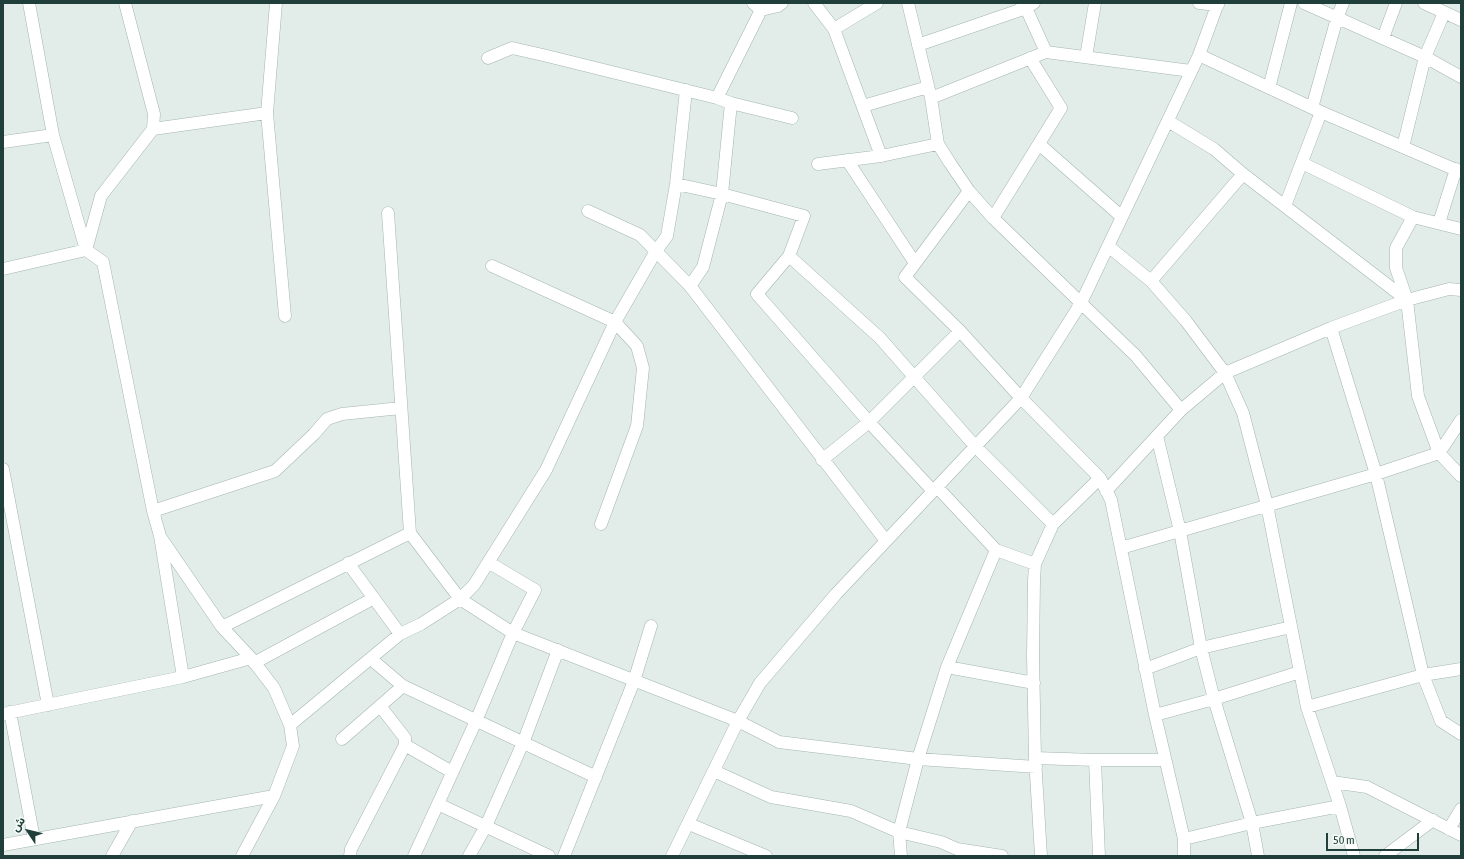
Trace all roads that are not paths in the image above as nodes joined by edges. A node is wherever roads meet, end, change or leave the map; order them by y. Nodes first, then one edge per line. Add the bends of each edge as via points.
1 (29, 3) edge
2 (125, 3) edge
3 (276, 3) edge
4 (782, 3) edge
5 (814, 3) edge
6 (877, 3) edge
7 (908, 3) edge
8 (1095, 3) edge
9 (1199, 3) edge
10 (1291, 3) edge
11 (1304, 3) edge
12 (1343, 3) edge
13 (1396, 3) edge
14 (1424, 3) edge
15 (1218, 4) edge
16 (1028, 5) edge
17 (757, 6) edge
18 (1444, 13) junction
19 (1337, 18) junction
20 (1461, 20) edge
21 (834, 29) junction
22 (1383, 38) junction
23 (918, 45) junction
24 (1046, 52) junction
25 (1199, 55) junction
26 (1086, 57) junction
27 (1425, 57) junction
28 (488, 58) dead end
29 (1030, 58) junction
30 (1191, 71) junction
31 (1461, 77) edge
32 (1269, 88) junction
33 (686, 90) junction
34 (930, 92) junction
35 (717, 98) junction
36 (730, 103) junction
37 (863, 106) junction
38 (1317, 110) junction
39 (266, 113) junction
40 (792, 118) dead end
41 (1168, 121) junction
42 (152, 129) junction
43 (53, 135) junction
44 (3, 142) edge
45 (938, 144) junction
46 (1039, 144) junction
47 (1403, 146) junction
48 (881, 156) junction
49 (847, 160) junction
50 (1302, 163) junction
51 (818, 164) dead end
52 (1459, 170) edge
53 (1243, 174) junction
54 (676, 184) junction
55 (969, 191) junction
56 (722, 194) junction
57 (1285, 206) junction
58 (588, 211) dead end
59 (388, 213) dead end
60 (1122, 217) junction
61 (1413, 217) junction
62 (994, 218) junction
63 (1439, 223) junction
64 (1461, 229) edge
65 (1108, 246) junction
66 (86, 250) junction
67 (656, 251) junction
68 (789, 256) junction
69 (915, 263) junction
70 (492, 266) dead end
71 (3, 269) edge
72 (1151, 281) junction
73 (690, 286) junction
74 (1461, 290) edge
75 (1407, 300) junction
76 (1081, 304) junction
77 (285, 316) dead end
78 (615, 322) junction
79 (1331, 328) junction
80 (960, 331) junction
81 (1225, 373) junction
82 (914, 377) junction
83 (1021, 398) junction
84 (401, 408) junction
85 (1181, 410) junction
86 (1461, 420) edge
87 (869, 422) junction
88 (1157, 436) junction
89 (975, 446) junction
90 (1439, 453) junction
91 (822, 460) junction
92 (3, 469) edge
93 (1376, 474) junction
94 (1461, 476) edge
95 (1100, 478) junction
96 (935, 489) junction
97 (1106, 491) junction
98 (1267, 505) junction
99 (153, 511) junction
100 (601, 524) dead end
101 (1053, 524) junction
102 (1180, 531) junction
103 (410, 533) junction
104 (160, 536) junction
105 (886, 541) junction
106 (1121, 548) junction
107 (996, 550) junction
108 (488, 562) junction
109 (348, 563) junction
110 (1036, 564) junction
111 (374, 598) junction
112 (460, 599) junction
113 (651, 626) dead end
114 (1291, 626) junction
115 (222, 627) junction
116 (512, 633) junction
117 (400, 634) junction
118 (1202, 648) junction
119 (558, 650) junction
120 (371, 659) junction
121 (252, 661) junction
122 (947, 667) junction
123 (1145, 669) junction
124 (1461, 669) edge
125 (1300, 672) junction
126 (1423, 675) junction
127 (183, 677) junction
128 (634, 681) junction
129 (1034, 683) junction
130 (403, 686) junction
131 (1214, 699) junction
132 (48, 705) junction
133 (380, 706) junction
134 (1307, 706) junction
135 (7, 713) edge
136 (1154, 715) junction
137 (476, 721) junction
138 (738, 721) junction
139 (290, 725) junction
140 (1461, 734) edge
141 (342, 738) dead end
142 (523, 743) junction
143 (405, 745) junction
144 (918, 759) junction
145 (1095, 760) junction
146 (1165, 760) junction
147 (1035, 762) junction
148 (714, 771) junction
149 (452, 772) junction
150 (596, 778) junction
151 (1332, 782) junction
152 (274, 796) junction
153 (438, 804) junction
154 (1340, 806) junction
155 (1461, 809) edge
156 (1433, 820) junction
157 (132, 821) junction
158 (1252, 823) junction
159 (689, 824) junction
160 (486, 826) junction
161 (1449, 829) junction
162 (899, 832) junction
163 (1461, 835) edge
164 (34, 839) junction
165 (1184, 839) junction
166 (3, 845) edge
167 (957, 852) edge
168 (112, 856) edge
169 (242, 856) edge
170 (350, 856) edge
171 (414, 856) edge
172 (469, 856) edge
173 (549, 856) edge
174 (564, 856) edge
175 (672, 856) edge
176 (766, 856) edge
177 (901, 856) edge
178 (1002, 856) edge
179 (1041, 856) edge
180 (1099, 856) edge
181 (1184, 856) edge
182 (1258, 856) edge
183 (1354, 856) edge
184 (1385, 856) edge

1 - 43 street
2 - 42 street via 154,114
3 - 39 street
4 - 17 street via 778,6
5 - 21 street
6 - 21 street
7 - 23 street
8 - 26 street
9 - 15 street
10 - 32 street
11 - 19 street
12 - 19 street
13 - 22 street
14 - 18 street
15 - 25 street
16 - 23 street
16 - 24 street
17 - 35 street
18 - 20 street
18 - 27 street
19 - 22 street
19 - 38 street
21 - 37 street
22 - 27 street
23 - 34 street
24 - 26 street
24 - 29 street
25 - 30 street
25 - 32 street
26 - 30 street
27 - 31 street
27 - 47 street
28 - 33 street via 512,48
29 - 34 street
29 - 46 street via 1061,108
30 - 41 street
32 - 38 street
33 - 35 street
33 - 54 street
34 - 37 street
34 - 45 street
35 - 36 street
36 - 40 street
36 - 56 street
37 - 48 street
38 - 47 street
38 - 50 street
39 - 42 street
39 - 77 street
41 - 53 street via 1214,149
41 - 60 street
42 - 66 street via 101,196
43 - 44 street
43 - 66 street
45 - 48 street
45 - 55 street
46 - 60 street
46 - 62 street
47 - 52 street
48 - 49 street
49 - 51 street
49 - 69 street
50 - 57 street
50 - 61 street
52 - 63 street
53 - 57 street
53 - 72 street
54 - 56 street
54 - 67 street via 667,236
55 - 62 street
55 - 69 street
56 - 68 street via 804,216
56 - 73 street via 703,267
57 - 75 street
58 - 67 street via 640,235
59 - 84 street
60 - 65 street
61 - 63 street
61 - 75 street via 1396,248 1396,268
62 - 76 street
63 - 64 street
65 - 72 street
65 - 76 street
66 - 71 street
66 - 99 street via 103,262
67 - 73 street
67 - 78 street
68 - 82 street via 880,338
68 - 87 street via 757,294
69 - 80 street via 905,277
70 - 78 street
72 - 81 street via 1186,321
73 - 91 street
74 - 75 street via 1449,289
75 - 79 street
75 - 90 street via 1418,396
76 - 83 street
76 - 85 street via 1136,356
78 - 100 street via 637,346 643,368 637,426
78 - 108 street via 546,470
79 - 81 street
79 - 93 street
80 - 82 street
80 - 83 street
81 - 85 street
81 - 98 street via 1243,413
82 - 87 street
82 - 89 street
83 - 89 street
83 - 95 street
84 - 99 street via 342,414 327,419 275,470
84 - 103 street
85 - 88 street
86 - 90 street
87 - 91 street
87 - 96 street
88 - 97 street
88 - 102 street
89 - 96 street
89 - 101 street
90 - 93 street
90 - 94 street
91 - 105 street
92 - 132 street
93 - 98 street
93 - 126 street
95 - 97 street
95 - 101 street
96 - 105 street
96 - 107 street
97 - 106 street via 1111,500
98 - 102 street
98 - 114 street
99 - 104 street
101 - 110 street
102 - 106 street
102 - 118 street
103 - 109 street
103 - 112 street
104 - 115 street
104 - 127 street
105 - 138 street via 836,594 760,683
106 - 123 street
107 - 110 street
107 - 122 street
108 - 112 street via 474,585
108 - 116 street via 535,590
109 - 111 street
109 - 115 street
110 - 129 street
111 - 117 street
111 - 121 street
112 - 116 street
112 - 117 street
113 - 128 street
114 - 118 street
114 - 125 street
115 - 121 street
116 - 119 street
116 - 137 street
117 - 120 street
118 - 123 street
118 - 131 street
119 - 128 street
119 - 142 street
120 - 130 street
120 - 139 street
121 - 127 street
121 - 139 street via 274,688
122 - 129 street
122 - 144 street
123 - 136 street
124 - 126 street
125 - 131 street
125 - 134 street
126 - 134 street
126 - 140 street via 1440,722
127 - 132 street
128 - 138 street
128 - 150 street
129 - 147 street
130 - 133 street
130 - 137 street
131 - 136 street
131 - 158 street
132 - 135 street
133 - 141 street
133 - 143 street via 405,738
134 - 151 street
135 - 164 street
136 - 146 street
137 - 142 street
137 - 149 street
138 - 144 street via 779,742
138 - 148 street
139 - 152 street via 293,746
142 - 150 street
142 - 160 street
143 - 149 street
143 - 170 street via 351,849
144 - 147 street
144 - 162 street
145 - 146 street
145 - 147 street
145 - 180 street
146 - 165 street
147 - 179 street
148 - 159 street
148 - 162 street via 771,797 851,811
149 - 153 street
150 - 174 street
151 - 154 street
151 - 156 street via 1367,786
152 - 157 street
152 - 169 street
153 - 160 street
153 - 171 street
154 - 158 street
154 - 183 street
155 - 161 street
156 - 161 street
156 - 184 street
157 - 164 street
157 - 168 street
158 - 165 street
158 - 182 street
159 - 175 street
159 - 176 street
160 - 172 street
160 - 173 street
161 - 163 street
162 - 167 street via 941,842
162 - 177 street
164 - 166 street
165 - 181 street
167 - 178 street

